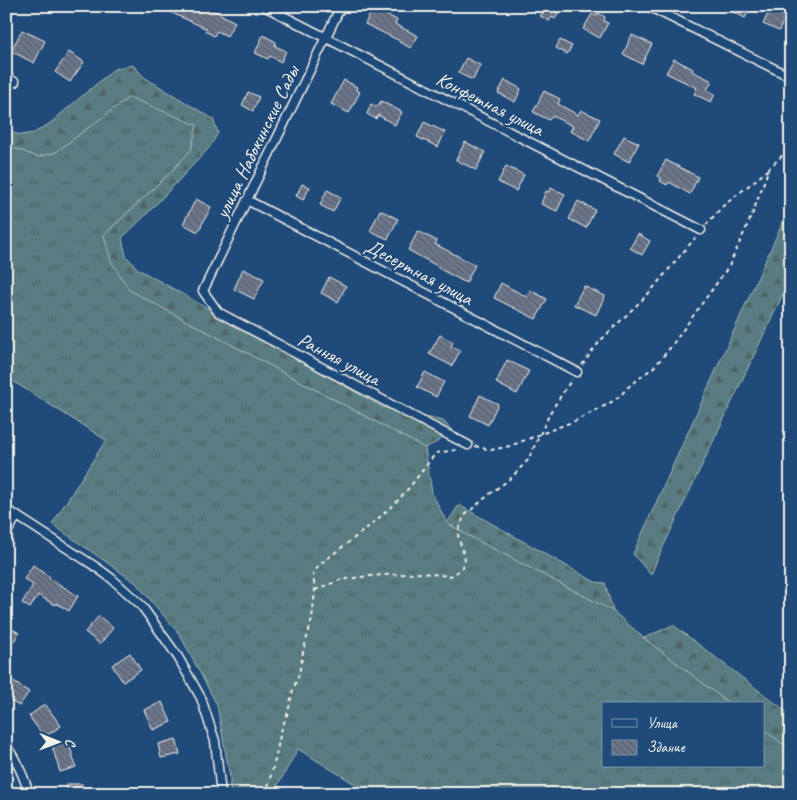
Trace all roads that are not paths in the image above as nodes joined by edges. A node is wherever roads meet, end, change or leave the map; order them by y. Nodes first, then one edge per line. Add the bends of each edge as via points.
1 (264, 6) edge
2 (340, 6) edge
3 (648, 6) edge
4 (325, 38) junction
5 (791, 77) edge
6 (6, 78) edge
7 (15, 82) dead end
8 (247, 200) junction
9 (701, 230) road end
10 (203, 291) joint
11 (577, 372) road end
12 (468, 445) road end
13 (6, 509) edge
14 (17, 516) junction
15 (6, 534) edge
16 (6, 745) edge
17 (29, 794) edge
18 (221, 794) edge

1 - 4 street, Конфетная улица
2 - 4 street, улица Набокинские Сады
3 - 5 street
4 - 8 street, улица Набокинские Сады
4 - 9 street, Конфетная улица
6 - 7 street
8 - 10 street, улица Набокинские Сады
8 - 11 street, Десертная улица
10 - 12 street, Ранняя улица via 218,312
13 - 14 street
14 - 15 street
14 - 18 street via 111,578 154,623 201,698 215,741
16 - 17 street via 16,759

